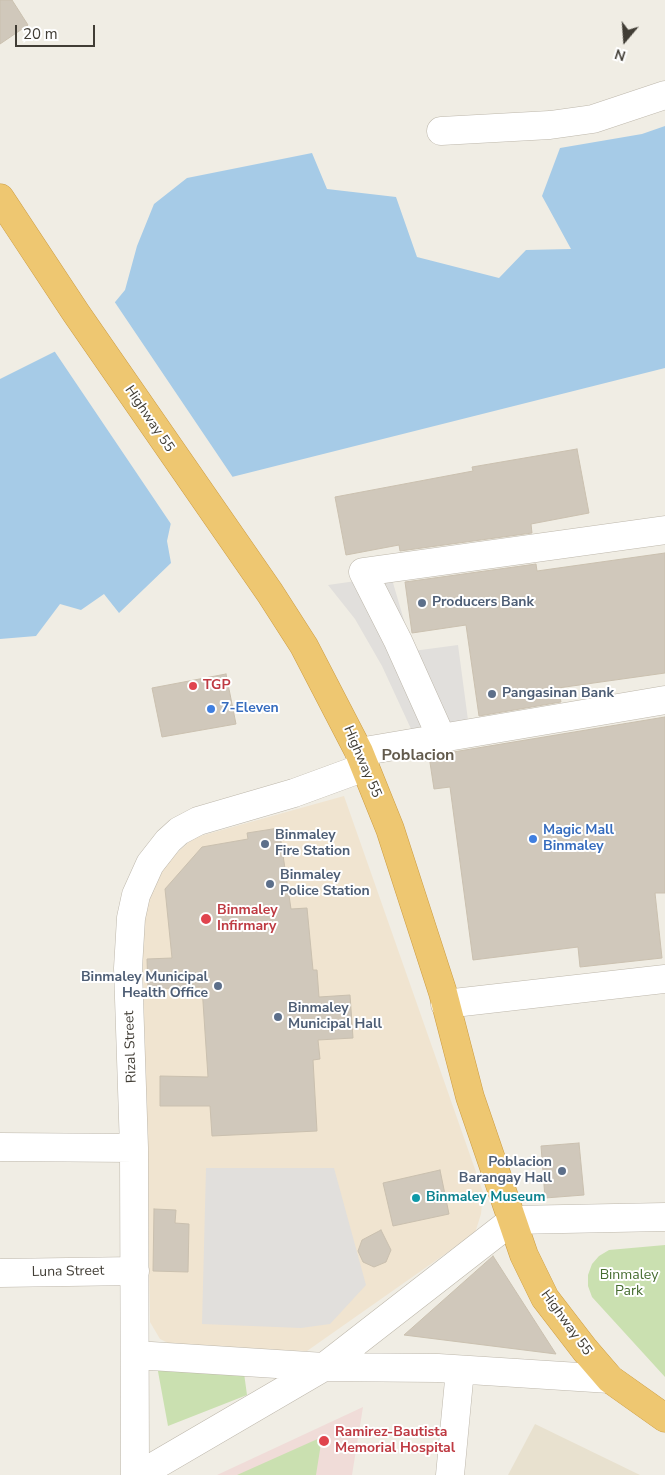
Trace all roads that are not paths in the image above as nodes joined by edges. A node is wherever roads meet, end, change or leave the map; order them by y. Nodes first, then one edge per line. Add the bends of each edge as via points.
1 (665, 95) edge
2 (441, 131) dead end
3 (0, 198) edge
4 (665, 530) edge
5 (665, 700) edge
6 (442, 739) junction
7 (362, 760) junction
8 (665, 980) edge
9 (445, 1004) junction
10 (0, 1147) edge
11 (134, 1148) junction
12 (665, 1217) edge
13 (513, 1220) junction
14 (135, 1270) junction
15 (0, 1273) edge
16 (135, 1355) junction
17 (324, 1367) junction
18 (460, 1370) junction
19 (610, 1379) junction
20 (665, 1418) edge
21 (135, 1475) edge
22 (139, 1475) edge
23 (450, 1475) edge

1 - 2 street via 593,119 550,125
3 - 7 highway, Highway 55 via 304,646
4 - 6 street via 363,572
5 - 6 street, Rizal Street
6 - 7 street, Rizal Street
7 - 9 highway, Highway 55 via 390,829
7 - 11 street, Rizal Street via 294,793 198,821 179,831 150,864 136,895 131,918 128,968
8 - 9 street
9 - 13 highway, Highway 55 via 470,1097
10 - 11 street
11 - 14 street, Rizal Street
12 - 13 street
13 - 17 street
13 - 19 highway, Highway 55 via 524,1255 546,1298
14 - 15 street, Luna Street
14 - 16 street, Rizal Street
16 - 17 street
16 - 21 street, Rizal Street
17 - 18 street
17 - 22 street
18 - 19 street
18 - 23 street
19 - 20 highway, Highway 55

